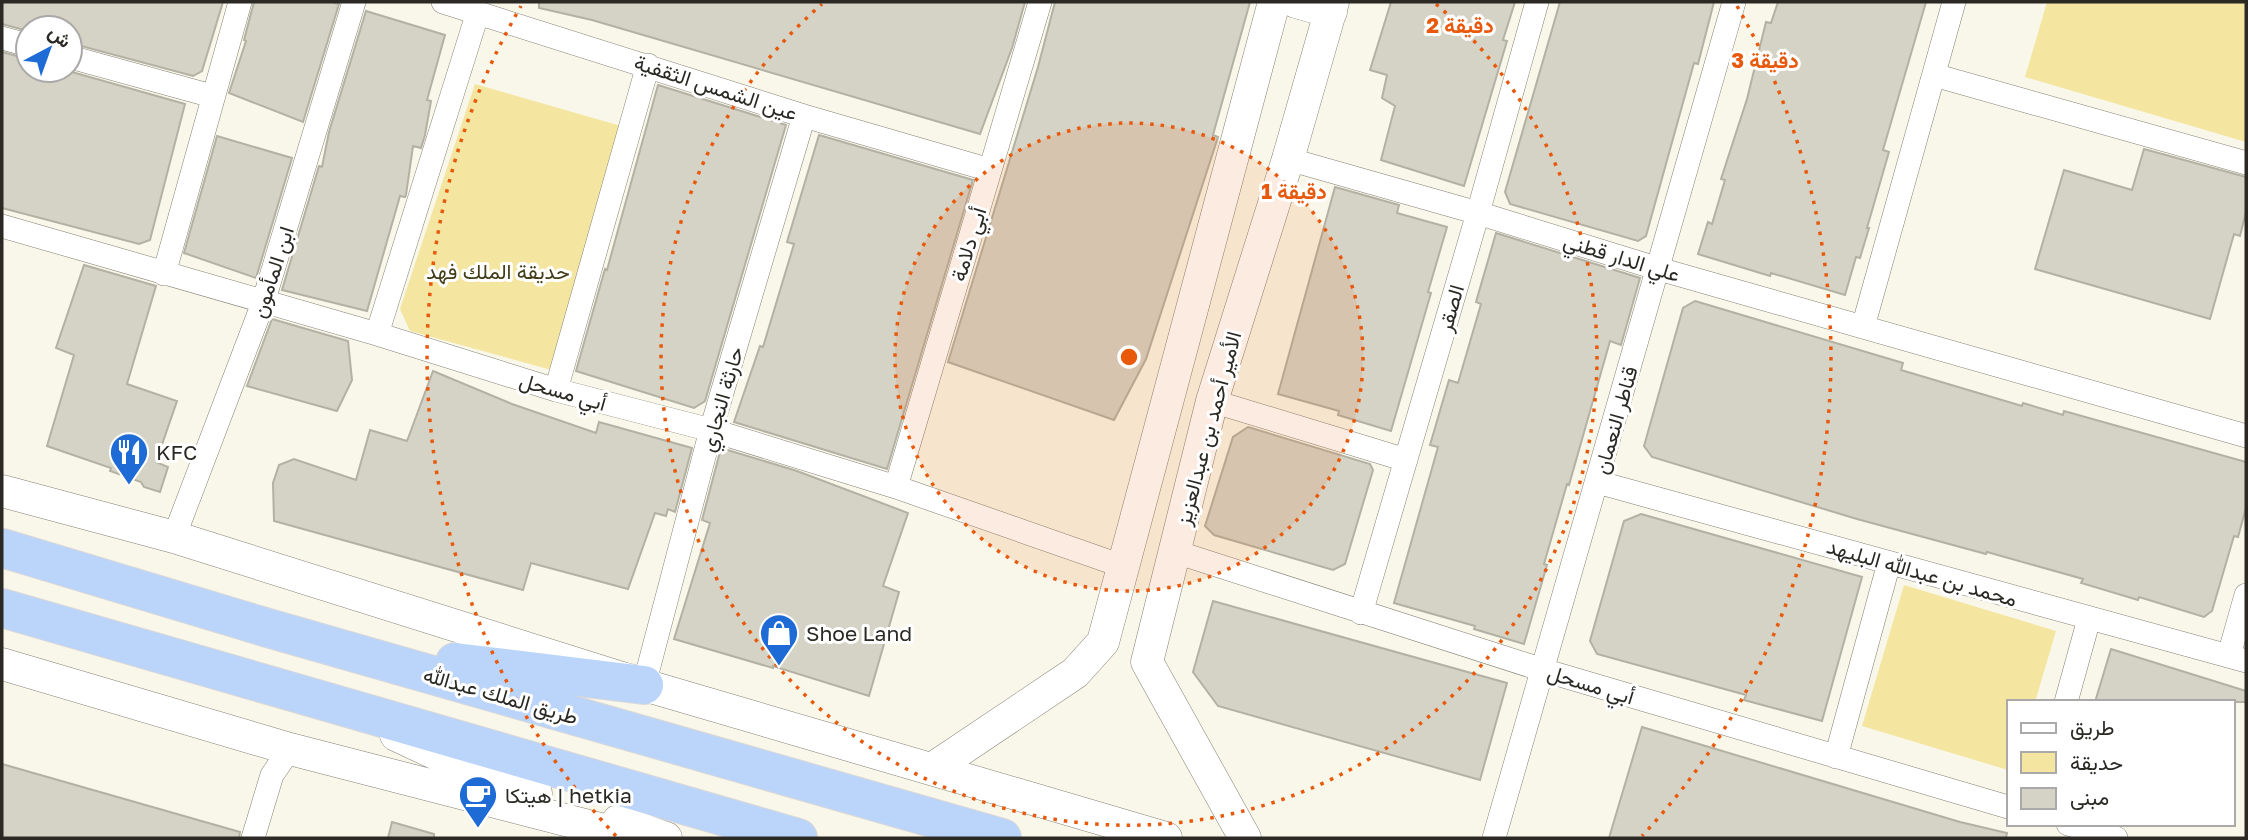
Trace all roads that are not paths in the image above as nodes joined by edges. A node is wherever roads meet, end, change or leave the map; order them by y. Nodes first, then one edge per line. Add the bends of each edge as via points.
1 (240, 2) edge
2 (354, 2) edge
3 (443, 2) edge
4 (1041, 2) edge
5 (1274, 2) edge
6 (1296, 2) edge
7 (1537, 2) edge
8 (1734, 2) edge
9 (1954, 2) edge
10 (1332, 7) edge
11 (507, 11) edge
12 (478, 12) junction
13 (84, 61) edge
14 (648, 65) junction
15 (1934, 75) junction
16 (212, 96) junction
17 (804, 116) junction
18 (1287, 159) junction
19 (2246, 163) edge
20 (990, 170) junction
21 (1478, 213) junction
22 (2, 226) edge
23 (1659, 269) junction
24 (164, 274) junction
25 (263, 303) junction
26 (1863, 327) junction
27 (377, 334) junction
28 (556, 390) junction
29 (1212, 401) junction
30 (711, 430) junction
31 (2246, 436) edge
32 (1406, 460) junction
33 (1597, 482) junction
34 (897, 487) junction
35 (2, 491) edge
36 (174, 537) junction
37 (2, 548) edge
38 (1176, 552) junction
39 (1889, 563) junction
40 (1122, 566) junction
41 (2246, 594) edge
42 (2, 608) edge
43 (1361, 613) junction
44 (2089, 619) junction
45 (268, 628) junction
46 (2238, 658) edge
47 (2, 664) edge
48 (1543, 670) junction
49 (644, 685) junction
50 (2067, 700) edge
51 (332, 705) junction
52 (290, 749) junction
53 (1836, 757) junction
54 (932, 769) junction
55 (2007, 807) edge
56 (2075, 826) edge
57 (253, 838) edge
58 (635, 838) edge
59 (666, 838) edge
60 (798, 838) edge
61 (1002, 838) edge
62 (1166, 838) edge
63 (1245, 838) edge
64 (1494, 838) edge
65 (2116, 838) edge

1 - 16 street
2 - 25 street, ابن المأمون
3 - 12 street, عين الشمس الثقفية
4 - 20 street, أبي دلامة
5 - 40 main road
6 - 10 main road
7 - 21 street, الصقر
8 - 23 street, قناطر النعمان
9 - 15 street
10 - 18 main road, الأمير أحمد بن عبدالعزيز
11 - 12 street, عين الشمس الثقفية
11 - 14 street, عين الشمس الثقفية
12 - 27 street
13 - 16 street
14 - 17 street, عين الشمس الثقفية
14 - 28 street
15 - 19 street
15 - 26 street
16 - 24 street
17 - 20 street, عين الشمس الثقفية
17 - 30 street, حارثة النجاري
18 - 21 street, علي الدار قطني
18 - 29 main road, الأمير أحمد بن عبدالعزيز
20 - 34 street, أبي دلامة
21 - 23 street, علي الدار قطني
21 - 32 street, الصقر
22 - 24 street, أبي مسحل
23 - 26 street, علي الدار قطني
23 - 33 street, قناطر النعمان
24 - 25 street, أبي مسحل
25 - 27 street, أبي مسحل
25 - 36 street, ابن المأمون
26 - 31 street, علي الدار قطني
27 - 28 street, أبي مسحل
28 - 30 street, أبي مسحل
29 - 32 street
29 - 38 main road, الأمير أحمد بن عبدالعزيز
30 - 34 street, أبي مسحل
30 - 49 street, حارثة النجاري
32 - 43 street, الصقر
33 - 39 street, محمد بن عبدالله البليهد
33 - 48 street, قناطر النعمان
34 - 40 street, أبي مسحل
35 - 36 main road
36 - 49 main road
37 - 45 highway, طريق الملك عبدالله
38 - 43 street, أبي مسحل
38 - 63 main road, الأمير أحمد بن عبدالعزيز via 1147,662
39 - 44 street, محمد بن عبدالله البليهد
39 - 53 street
40 - 54 main road via 1103,642 1075,673
41 - 46 street
42 - 51 highway
43 - 48 street, أبي مسحل
44 - 46 street, محمد بن عبدالله البليهد
44 - 50 street
45 - 49 highway via 446,661
45 - 61 highway, طريق الملك عبدالله
47 - 52 main road
48 - 53 street, أبي مسحل
48 - 64 street, قناطر النعمان
49 - 54 main road
51 - 59 main road via 477,773
51 - 60 highway
52 - 57 street via 272,775
52 - 58 main road
53 - 55 street, أبي مسحل
54 - 62 main road
56 - 65 street

